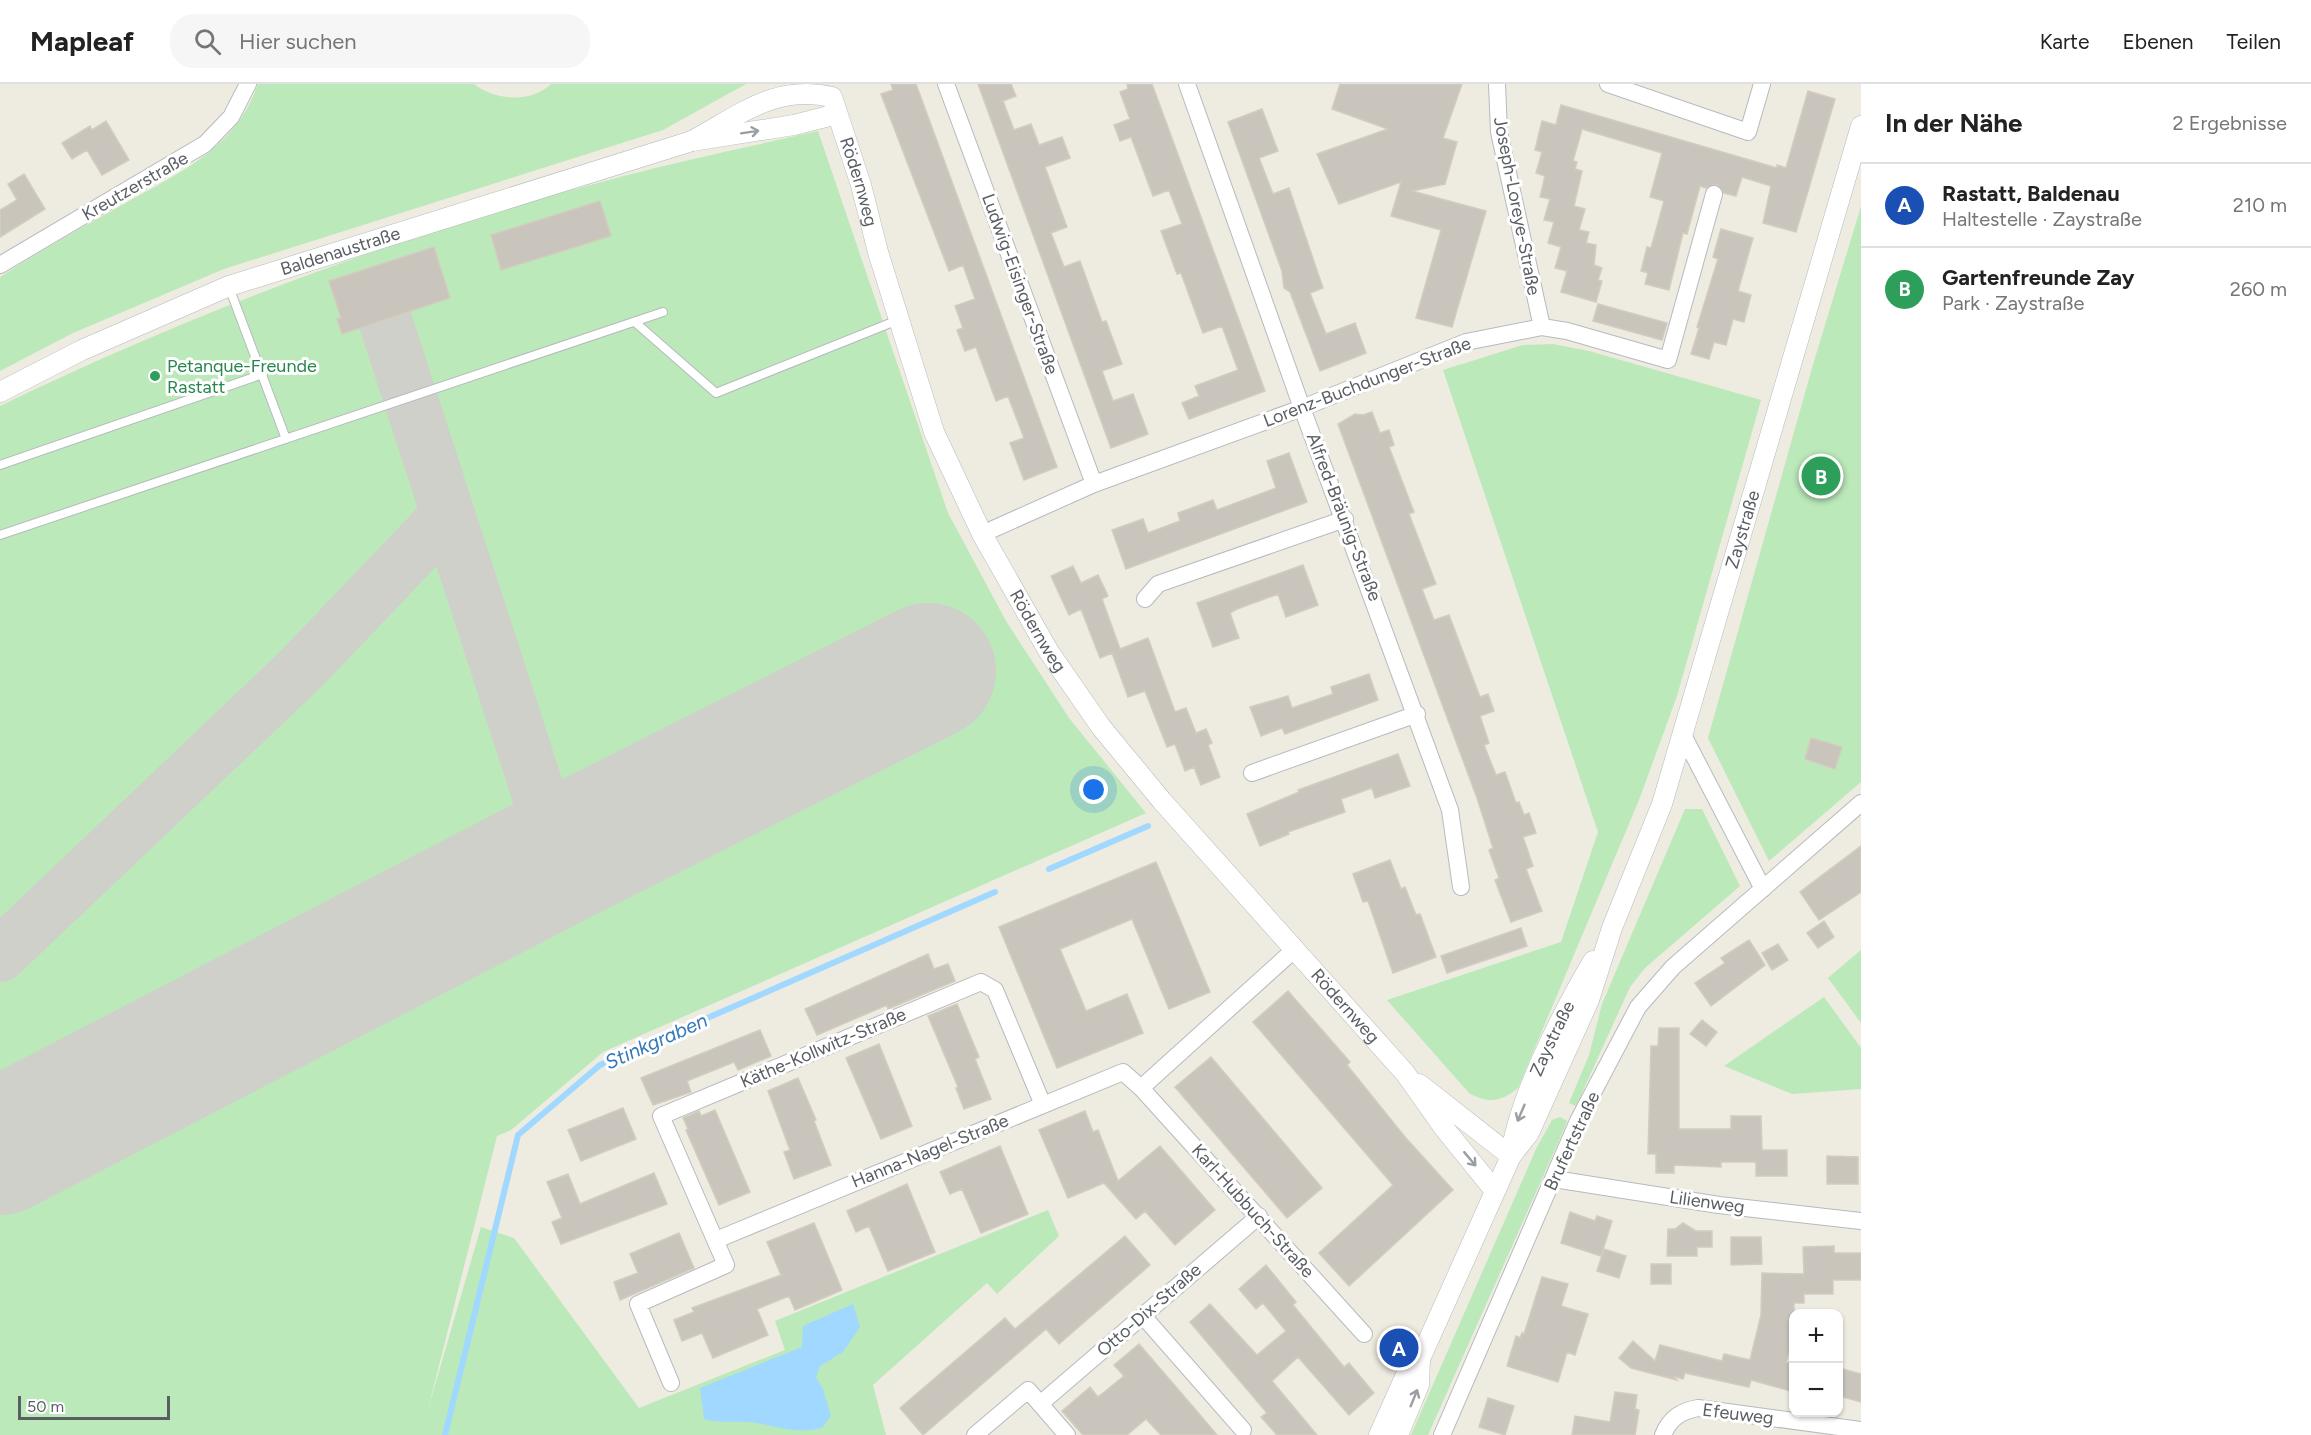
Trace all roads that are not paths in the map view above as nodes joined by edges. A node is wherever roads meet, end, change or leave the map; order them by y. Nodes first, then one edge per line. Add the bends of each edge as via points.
1 (248, 84) edge
2 (775, 84) edge
3 (946, 84) edge
4 (1187, 84) edge
5 (1497, 84) edge
6 (1608, 84) edge
7 (1762, 84) edge
8 (831, 95) edge
9 (765, 102) junction
10 (1861, 126) edge
11 (692, 141) junction
12 (1714, 194) dead end
13 (0, 265) edge
14 (229, 286) junction
15 (663, 312) dead end
16 (898, 320) junction
17 (636, 323) junction
18 (1542, 327) junction
19 (263, 374) junction
20 (0, 392) edge
21 (1302, 408) junction
22 (286, 439) junction
23 (0, 465) edge
24 (1094, 484) junction
25 (1345, 519) junction
26 (982, 534) junction
27 (0, 535) edge
28 (1145, 599) dead end
29 (1417, 714) junction
30 (1683, 735) junction
31 (1252, 773) dead end
32 (1861, 803) edge
33 (1461, 887) dead end
34 (1763, 889) junction
35 (1295, 949) junction
36 (1405, 1073) junction
37 (1141, 1088) junction
38 (1043, 1105) junction
39 (1511, 1156) junction
40 (1554, 1179) junction
41 (1496, 1191) junction
42 (1259, 1216) junction
43 (1861, 1221) edge
44 (716, 1240) junction
45 (1143, 1316) junction
46 (1364, 1334) dead end
47 (1420, 1359) junction
48 (671, 1383) dead end
49 (1040, 1404) junction
50 (1243, 1430) dead end
51 (1861, 1430) edge
52 (1058, 1432) edge
53 (975, 1435) edge
54 (1379, 1435) edge
55 (1398, 1435) edge
56 (1442, 1435) edge
57 (1663, 1435) edge

1 - 13 street, Kreutzerstraße via 231,117 206,144
2 - 9 street
3 - 24 street, Ludwig-Eisinger-Straße
4 - 21 street, Alfred-Bräunig-Straße
5 - 18 street, Joseph-Loreye-Straße via 1499,132
6 - 7 street via 1748,132
8 - 9 street, Baldenaustraße via 796,93
11 -> 8 street, Baldenaustraße via 794,125
8 - 16 street, Rödernweg via 861,185
9 - 11 street, Baldenaustraße
10 - 30 street, Zaystraße
11 - 14 street, Baldenaustraße
12 - 18 street, Lorenz-Buchdunger-Straße via 1668,360
14 - 19 lane
14 - 20 street, Baldenaustraße via 82,350
15 - 17 lane
16 - 17 lane via 716,393
16 - 26 street, Rödernweg via 933,432
17 - 22 lane
18 - 21 street, Lorenz-Buchdunger-Straße via 1466,342
19 - 22 lane
19 - 23 lane
21 - 24 street, Lorenz-Buchdunger-Straße
21 - 25 street, Alfred-Bräunig-Straße
22 - 27 lane
24 - 26 street, Lorenz-Buchdunger-Straße
25 - 28 street via 1158,584
25 - 29 street, Alfred-Bräunig-Straße
26 - 35 street, Rödernweg via 1049,652 1101,727
29 - 31 street
29 - 33 street, Alfred-Bräunig-Straße via 1450,810
30 - 34 street
30 - 39 street, Zaystraße via 1589,1000 1529,1133
32 - 34 street, Brufertstraße
34 - 40 street, Brufertstraße via 1673,967 1638,1007 1578,1121
35 - 36 street, Rödernweg
35 - 37 street
36 - 39 street, Rödernweg
36 -> 41 street, Rödernweg
37 - 38 street, Hanna-Nagel-Straße via 1123,1072
37 - 42 street, Karl-Hubbuch-Straße
38 - 44 street, Hanna-Nagel-Straße
38 - 44 street, Käthe-Kollwitz-Straße via 995,990 981,981 661,1116
39 - 41 street, Zaystraße
40 - 43 street, Lilienweg via 1719,1205
40 - 56 street, Brufertstraße
41 - 47 street, Zaystraße
42 - 45 street, Otto-Dix-Straße
42 - 46 street, Karl-Hubbuch-Straße
44 - 48 street via 726,1265 638,1304
45 - 49 street, Otto-Dix-Straße
45 - 50 street
47 - 54 street, Zaystraße via 1405,1377
55 -> 47 street, Zaystraße via 1419,1385
49 - 52 street
49 - 53 street via 1028,1390
51 - 57 street, Efeuweg via 1698,1408 1684,1410

